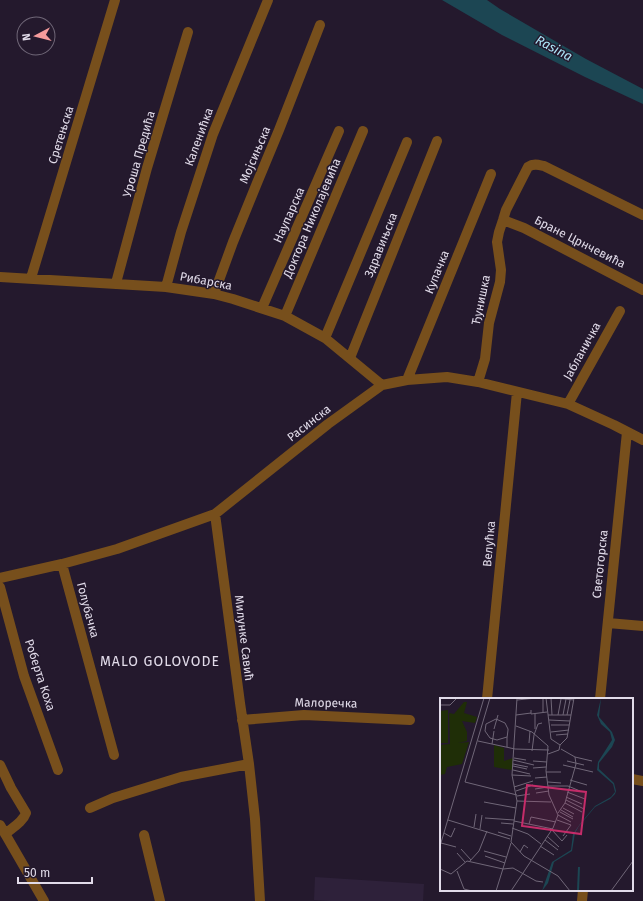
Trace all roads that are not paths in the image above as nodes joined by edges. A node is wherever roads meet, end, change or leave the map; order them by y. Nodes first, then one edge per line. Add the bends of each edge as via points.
1 (115, 0) edge
2 (268, 0) edge
3 (320, 25) dead end
4 (188, 32) dead end
5 (339, 131) dead end
6 (363, 131) dead end
7 (437, 141) dead end
8 (407, 142) dead end
9 (491, 174) dead end
10 (643, 215) edge
11 (503, 220) junction
12 (0, 277) edge
13 (32, 278) junction
14 (116, 283) junction
15 (166, 287) junction
16 (643, 290) edge
17 (214, 294) junction
18 (262, 308) junction
19 (620, 311) dead end
20 (285, 316) junction
21 (325, 338) junction
22 (350, 358) junction
23 (408, 380) junction
24 (478, 382) junction
25 (382, 385) junction
26 (517, 392) junction
27 (568, 404) junction
28 (627, 432) junction
29 (643, 440) edge
30 (216, 514) junction
31 (62, 564) junction
32 (0, 578) edge
33 (0, 587) edge
34 (608, 623) junction
35 (643, 626) edge
36 (487, 698) edge
37 (600, 698) edge
38 (242, 720) junction
39 (410, 720) dead end
40 (114, 756) dead end
41 (249, 764) junction
42 (0, 765) edge
43 (58, 770) dead end
44 (633, 779) edge
45 (643, 781) edge
46 (90, 808) dead end
47 (3, 830) edge
48 (144, 836) dead end
49 (583, 891) edge
50 (44, 901) edge
51 (160, 901) edge
52 (260, 901) edge
53 (582, 901) edge

1 - 13 street, Сретењска
2 - 15 street, Каленићка via 213,134
3 - 17 street, Мојсињска
4 - 14 street, Уроша Предића
5 - 18 street, Наупарска
6 - 20 street, Доктора Николајевића
7 - 22 street, Здравињска
8 - 21 street
9 - 23 street, Купачка
10 - 11 street, Ђунишка via 536,164 527,169
11 - 16 street, Бране Црнчевића via 524,228
11 - 24 street, Ђунишка via 498,236 500,282
12 - 13 street, Рибарска
13 - 14 street, Рибарска
14 - 15 street, Рибарска
15 - 17 street, Рибарска
17 - 18 street, Рибарска
18 - 20 street, Рибарска
19 - 27 street, Јабланичка
20 - 21 street, Рибарска
21 - 22 street, Рибарска
22 - 25 street, Рибарска
23 - 24 street, Расинска via 447,377
23 - 25 street, Расинска
24 - 26 street, Расинска
25 - 30 street, Расинска via 328,424
26 - 27 street, Расинска
26 - 36 street, Велућка
27 - 28 street, Расинска
28 - 29 street, Расинска
28 - 34 street, Светогорска
30 - 31 street, Расинска via 117,549
30 - 38 street, Милунке Савић
31 - 32 street, Расинска
31 - 40 street, Голубачка
33 - 43 street, Роберта Коха via 24,676
34 - 35 street
34 - 37 street, Светогорска
38 - 39 street, Малоречка via 304,715
38 - 41 street, Милунке Савић
41 - 46 street via 180,776
41 - 52 street, Милунке Савић
42 - 47 street via 26,813 22,820
44 - 45 street
47 - 50 street
48 - 51 street
49 - 53 street

